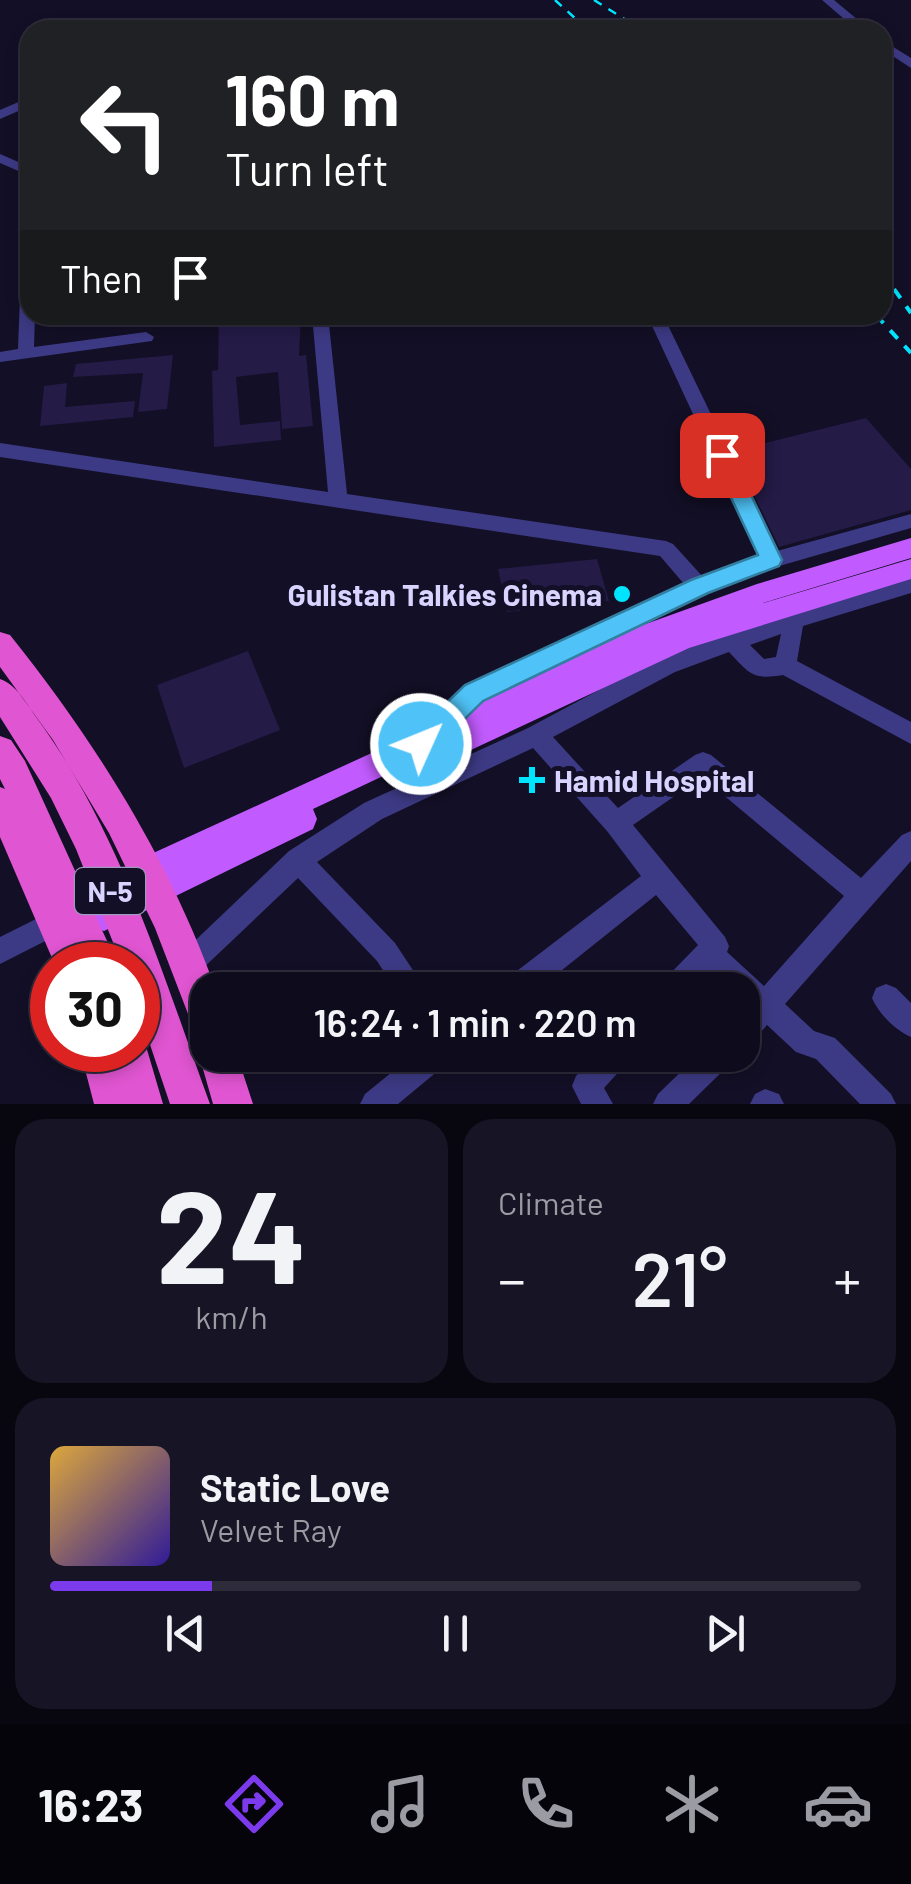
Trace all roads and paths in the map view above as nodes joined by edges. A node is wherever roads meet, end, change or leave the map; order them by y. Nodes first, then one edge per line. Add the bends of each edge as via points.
1 (827, 0) edge
2 (852, 20) edge
3 (27, 325) edge
4 (321, 325) edge
5 (660, 325) edge
6 (146, 337) dead end
7 (26, 352) junction
8 (0, 357) edge
9 (0, 450) edge
10 (338, 500) junction
11 (911, 521) edge
12 (911, 548) edge
13 (771, 560) junction
14 (911, 569) edge
15 (911, 585) edge
16 (700, 586) junction
17 (794, 620) junction
18 (734, 642) junction
19 (0, 644) edge
20 (784, 665) junction
21 (0, 692) edge
22 (496, 717) junction
23 (911, 734) edge
24 (536, 735) junction
25 (421, 744) junction
26 (0, 750) edge
27 (0, 803) edge
28 (616, 823) junction
29 (911, 843) edge
30 (298, 860) junction
31 (658, 878) junction
32 (154, 880) junction
33 (856, 889) junction
34 (64, 941) edge
35 (90, 942) edge
36 (0, 952) edge
37 (708, 952) junction
38 (190, 963) junction
39 (193, 972) edge
40 (400, 972) edge
41 (538, 972) edge
42 (690, 972) edge
43 (886, 998) dead end
44 (768, 1008) junction
45 (760, 1015) edge
46 (911, 1023) edge
47 (105, 1072) edge
48 (135, 1072) edge
49 (223, 1072) edge
50 (414, 1072) edge
51 (599, 1072) edge
52 (701, 1072) edge
53 (114, 1104) edge
54 (144, 1104) edge
55 (190, 1104) edge
56 (233, 1104) edge
57 (375, 1104) edge
58 (598, 1104) edge
59 (668, 1104) edge
60 (881, 1104) edge

1 - 2 street
3 - 7 street
4 - 10 street
5 - 13 street
6 - 7 street
7 - 8 street
9 - 10 street
10 - 16 street via 666,548
11 - 13 street
12 - 22 main road via 600,652
13 - 16 street
14 - 22 main road via 682,639
15 - 17 street
16 - 25 street via 474,693
17 - 18 street
17 - 20 street
18 - 20 street via 760,670
18 - 24 street via 667,665
19 - 32 highway via 57,714
20 - 23 street
21 - 55 highway, N-5 via 60,783 126,926
22 - 25 main road
22 - 32 main road via 428,757
24 - 28 street
24 - 30 street via 373,811
25 - 32 main road
26 - 35 highway, N-5
27 - 34 highway
28 - 31 street
28 - 33 street via 703,763
29 - 33 street
30 - 38 street
30 - 40 street
31 - 37 street via 716,946
31 - 41 street
32 - 34 main road
32 - 38 highway
33 - 44 street
34 - 36 street
37 - 42 street
37 - 44 street
38 - 39 highway
43 - 46 street
44 - 45 street
44 - 60 street via 806,1042 826,1048
47 - 53 highway
48 - 54 highway
49 - 56 highway
50 - 57 street
51 - 58 street via 586,1086
52 - 59 street

